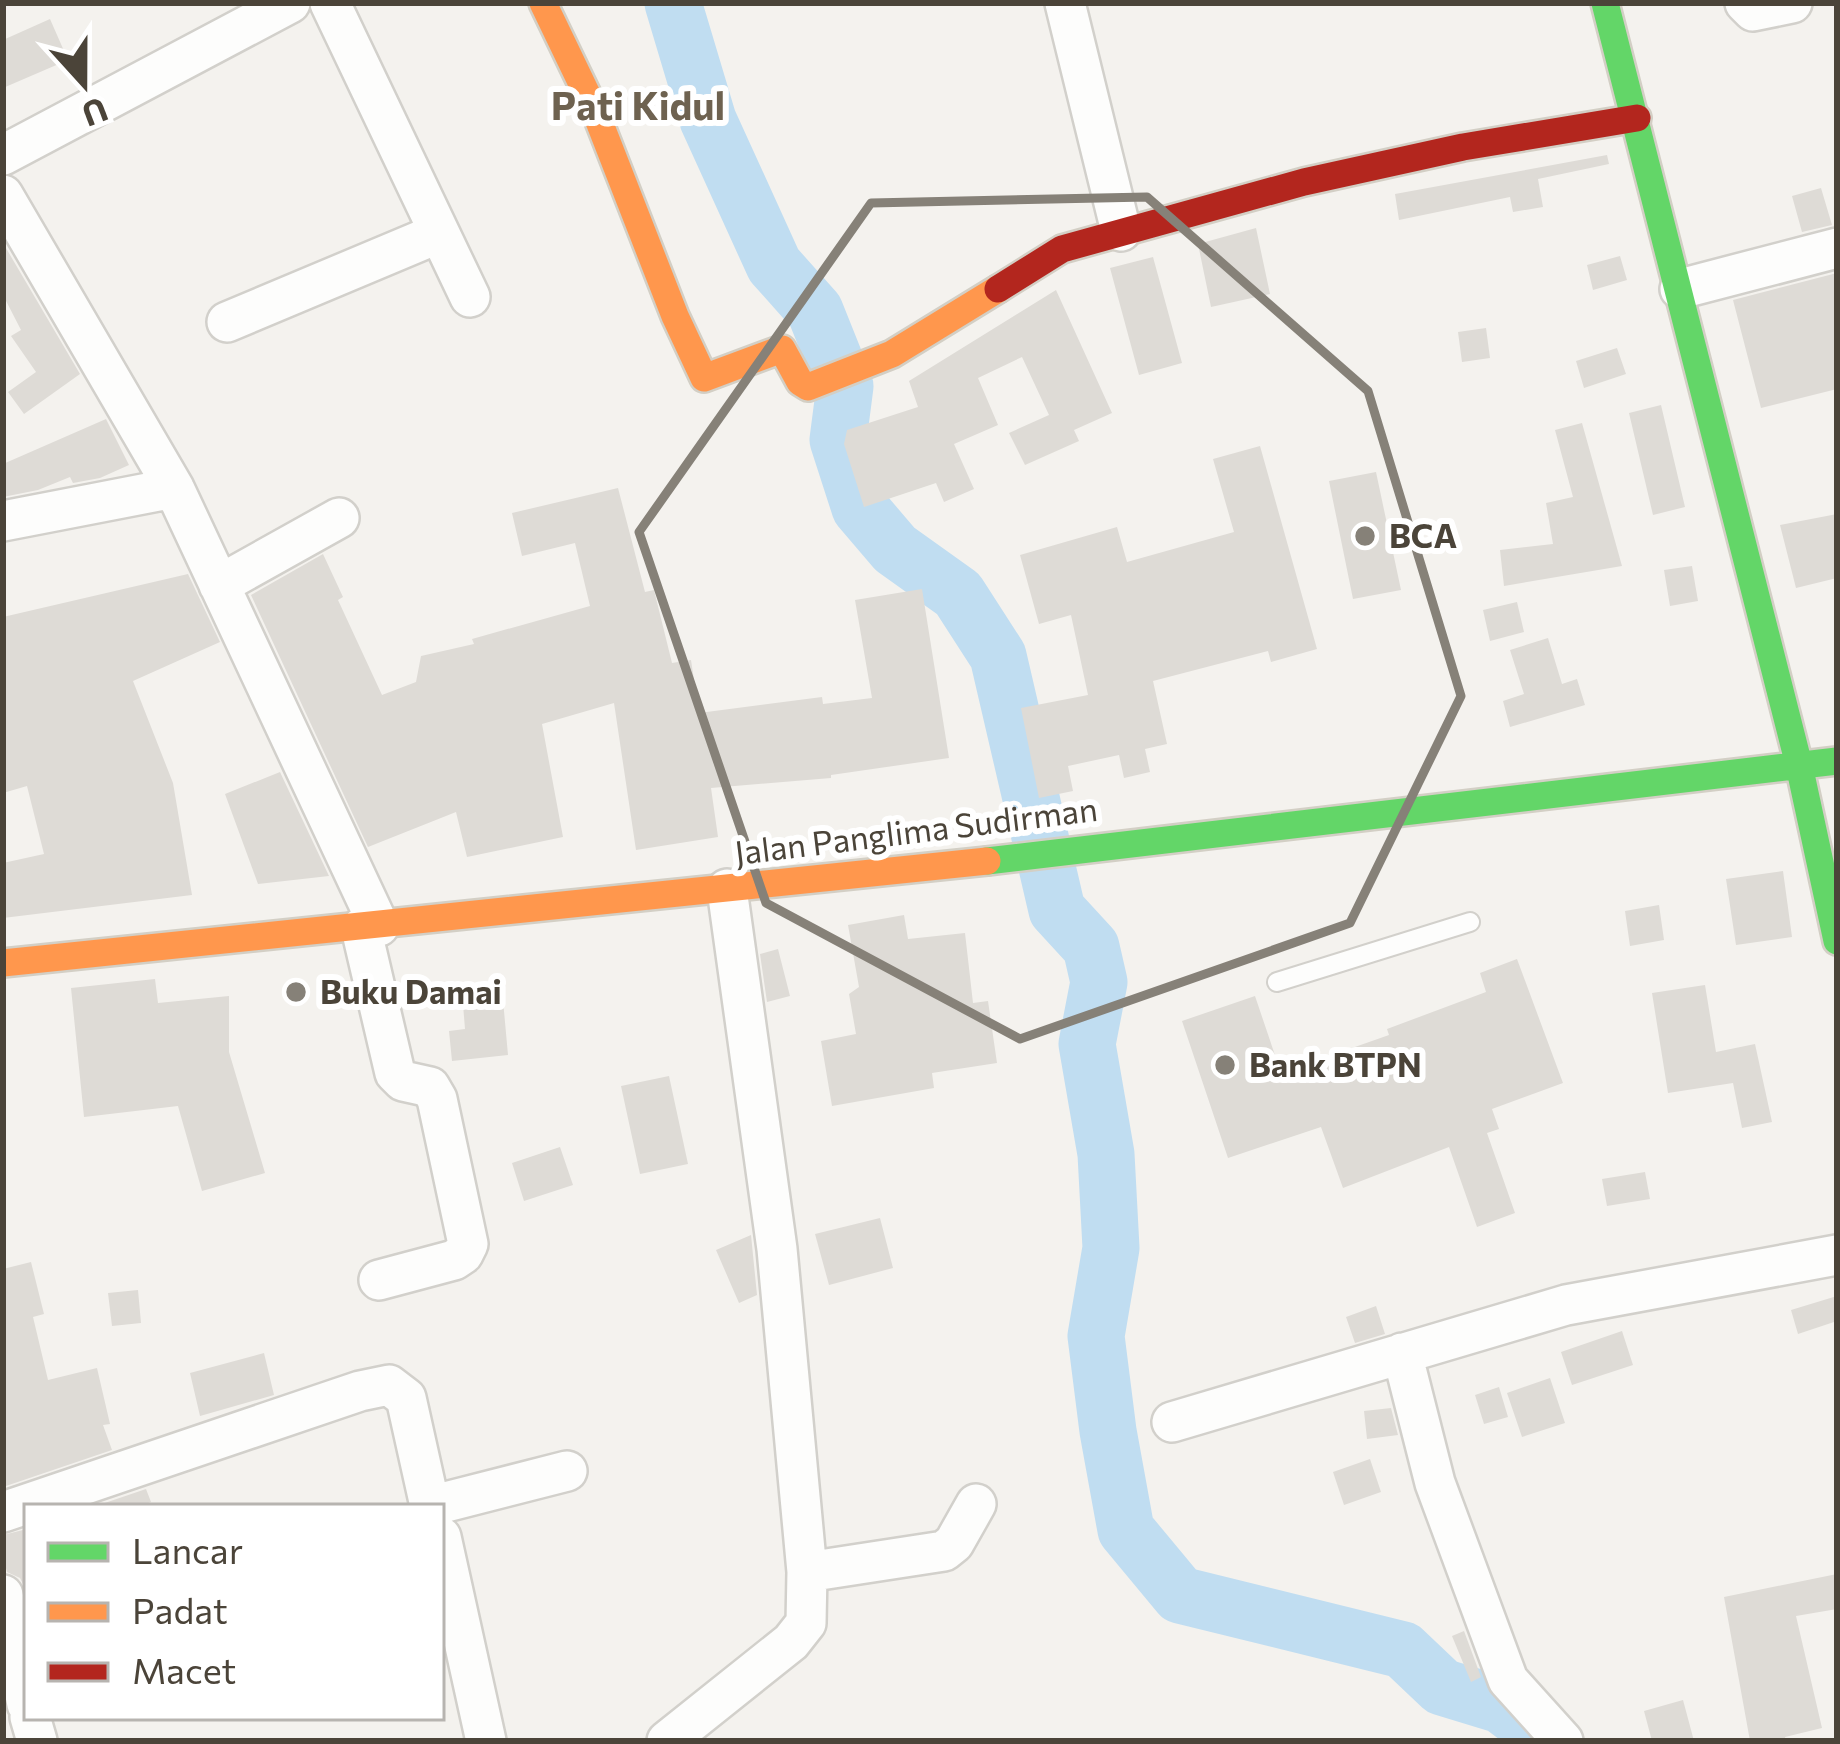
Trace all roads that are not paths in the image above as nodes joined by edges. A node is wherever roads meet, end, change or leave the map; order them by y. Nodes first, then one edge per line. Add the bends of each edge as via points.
1 (290, 3) edge
2 (330, 3) edge
3 (543, 3) edge
4 (1065, 3) edge
5 (1605, 3) edge
6 (1745, 3) edge
7 (1792, 3) edge
8 (1637, 118) junction
9 (3, 155) edge
10 (3, 195) edge
11 (1121, 231) junction
12 (439, 233) junction
13 (1837, 248) edge
14 (1680, 289) junction
15 (470, 297) dead end
16 (227, 322) dead end
17 (174, 488) junction
18 (339, 518) dead end
19 (3, 521) edge
20 (219, 585) junction
21 (1837, 761) edge
22 (1799, 765) junction
23 (727, 889) junction
24 (1469, 922) dead end
25 (370, 927) junction
26 (1837, 941) edge
27 (3, 963) edge
28 (1277, 982) dead end
29 (1837, 1255) edge
30 (379, 1280) dead end
31 (1402, 1353) junction
32 (1172, 1422) dead end
33 (567, 1471) dead end
34 (27, 1504) edge
35 (429, 1504) edge
36 (441, 1504) edge
37 (976, 1504) dead end
38 (444, 1551) edge
39 (807, 1572) junction
40 (3, 1595) edge
41 (4, 1606) edge
42 (24, 1691) edge
43 (485, 1741) edge
44 (667, 1741) edge
45 (1563, 1741) edge

1 - 9 street
2 - 12 street
3 - 11 street via 701,377 782,349 808,387 878,361 1062,249
4 - 11 street
5 - 8 street
6 - 7 street via 1753,11
8 - 11 street via 1463,147
8 - 14 street
10 - 17 street
12 - 15 street
12 - 16 street
13 - 14 street
14 - 22 street
17 - 19 street
17 - 20 street
18 - 20 street
20 - 25 street
21 - 22 street, Jalan Panglima Sudirman
22 - 23 street, Jalan Panglima Sudirman
22 - 26 street
23 - 25 street, Jalan Panglima Sudirman
23 - 39 street via 777,1249
24 - 28 lane
25 - 27 street, Jalan Panglima Sudirman
25 - 30 street via 395,1073 430,1087 437,1099 468,1244 454,1259
29 - 31 street via 1566,1305
31 - 32 street
31 - 45 street via 1435,1483 1508,1680
33 - 36 street
34 - 35 street via 389,1385 406,1398
37 - 39 street via 944,1551
38 - 43 street
39 - 44 street via 800,1633
40 - 41 street
41 - 42 street

